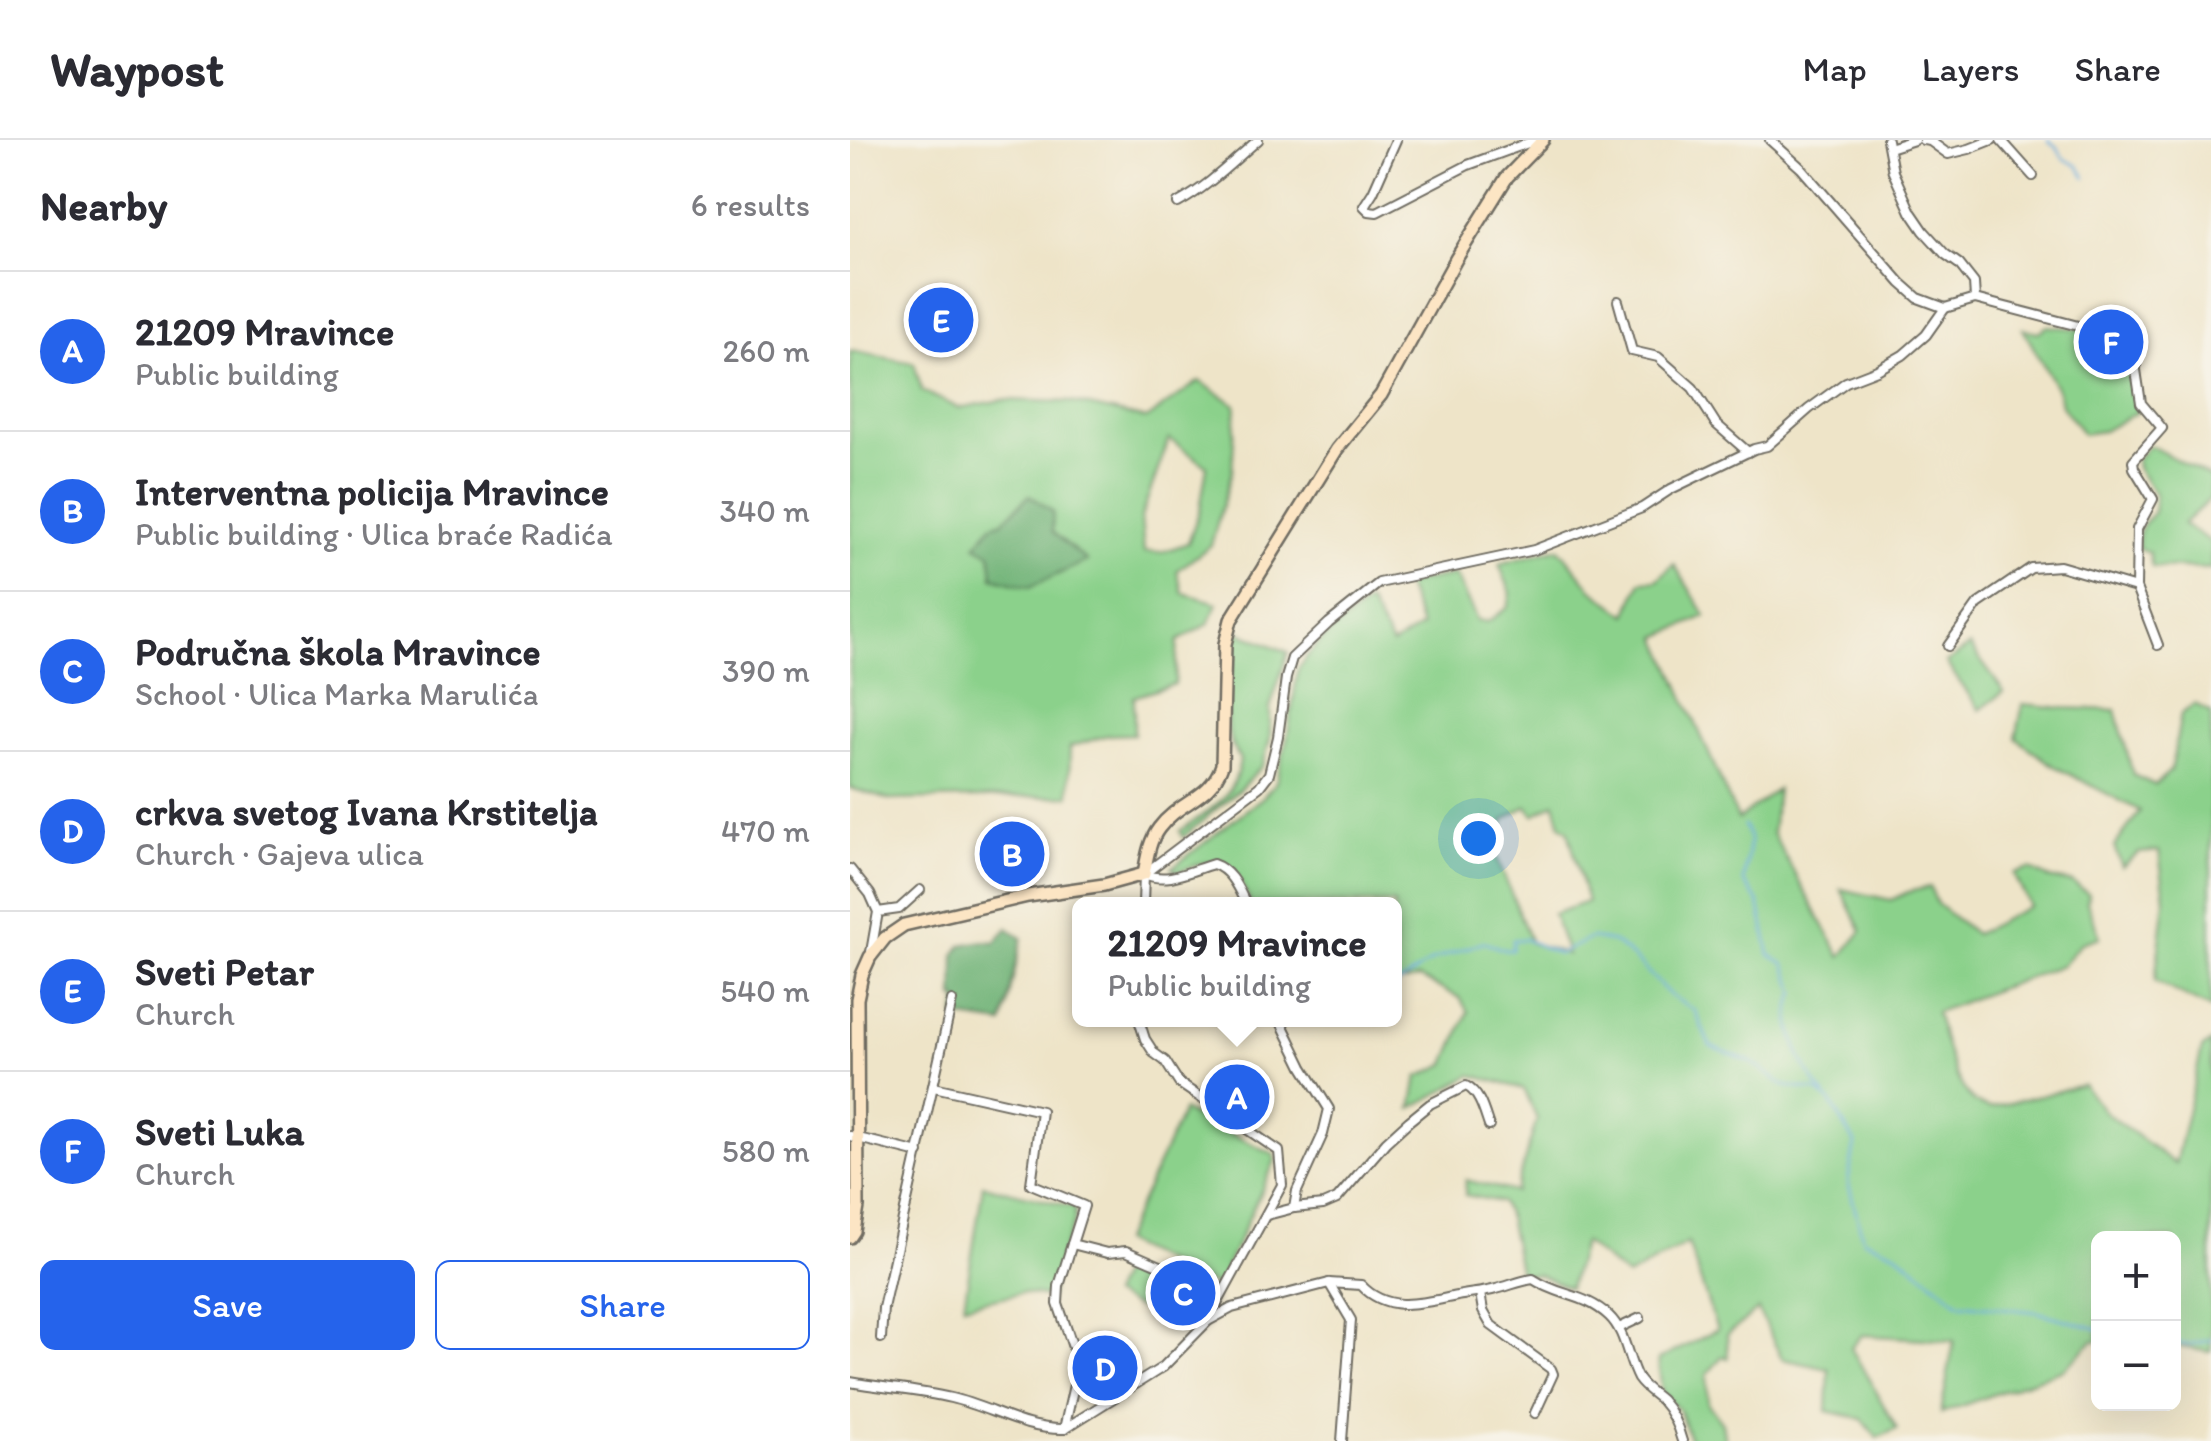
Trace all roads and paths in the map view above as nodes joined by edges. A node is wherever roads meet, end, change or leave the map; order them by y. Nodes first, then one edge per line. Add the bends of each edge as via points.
1 (1258, 140) edge
2 (1396, 140) edge
3 (1540, 140) edge
4 (1770, 140) edge
5 (1914, 140) edge
6 (1922, 140) edge
7 (1992, 140) edge
8 (2001, 140) edge
9 (1888, 144) edge
10 (2033, 176) dead end
11 (1178, 202) dead end
12 (1975, 298) junction
13 (1618, 301) dead end
14 (1945, 308) junction
15 (1748, 452) junction
16 (2136, 588) junction
17 (2158, 645) dead end
18 (1948, 646) dead end
19 (850, 870) edge
20 (1144, 874) junction
21 (920, 890) dead end
22 (1143, 897) edge
23 (1242, 897) edge
24 (878, 912) junction
25 (870, 957) junction
26 (952, 1001) dead end
27 (1142, 1027) edge
28 (1283, 1027) edge
29 (934, 1087) junction
30 (1489, 1126) dead end
31 (854, 1137) edge
32 (919, 1153) junction
33 (1294, 1208) junction
34 (1267, 1215) junction
35 (850, 1237) edge
36 (1072, 1244) junction
37 (1165, 1268) dead end
38 (1329, 1282) junction
39 (1480, 1293) junction
40 (1640, 1318) dead end
41 (1206, 1322) junction
42 (1618, 1328) junction
43 (880, 1338) dead end
44 (850, 1382) edge
45 (1535, 1413) dead end
46 (1029, 1426) junction
47 (1064, 1429) junction
48 (1032, 1438) dead end
49 (1342, 1441) edge
50 (1682, 1441) edge

1 - 11 street
2 - 3 street via 1364,206 1369,211
3 - 20 main road via 1507,177 1382,395 1337,449 1254,579 1227,630 1222,765 1210,788 1160,826
4 - 14 street via 1901,284
5 - 9 street
6 - 7 street via 1948,154
8 - 10 street
9 - 12 street via 1911,212 1974,283
12 - 14 street
12 - 16 street via 2082,327 2127,326 2137,336 2141,403 2162,428 2132,461 2152,498 2138,528
13 - 15 street via 1632,351 1658,357
14 - 15 street via 1903,355 1846,382 1766,446
15 - 20 street via 1642,508 1534,550 1379,584 1292,658 1269,774 1259,787
16 - 17 street
16 - 18 street via 2060,566 2031,568 1978,604
19 - 24 street
20 - 22 street
20 - 23 street via 1168,880 1212,864 1224,868
20 - 25 main road via 904,925
21 - 24 street via 899,908
24 - 25 street
25 - 31 main road via 857,998
26 - 29 street
27 - 34 street via 1180,1083 1280,1151 1282,1185
28 - 33 street via 1329,1109
29 - 32 street
29 - 36 street via 1041,1110 1031,1184 1084,1206
30 - 33 street via 1466,1086 1408,1121 1337,1200
31 - 32 street
31 - 35 main road via 858,1208
32 - 43 street
33 - 34 street
34 - 41 street
36 - 37 street via 1126,1251
36 - 47 street via 1058,1304 1077,1372
38 - 39 street via 1361,1284 1400,1305
38 - 41 street via 1232,1308
38 - 49 street via 1351,1320
39 - 42 street via 1533,1279 1585,1300
39 - 45 street via 1492,1325 1552,1369
40 - 42 street
41 - 47 street via 1163,1367
42 - 50 street via 1640,1384 1662,1402
44 - 46 street via 952,1398
46 - 47 street
46 - 48 street

